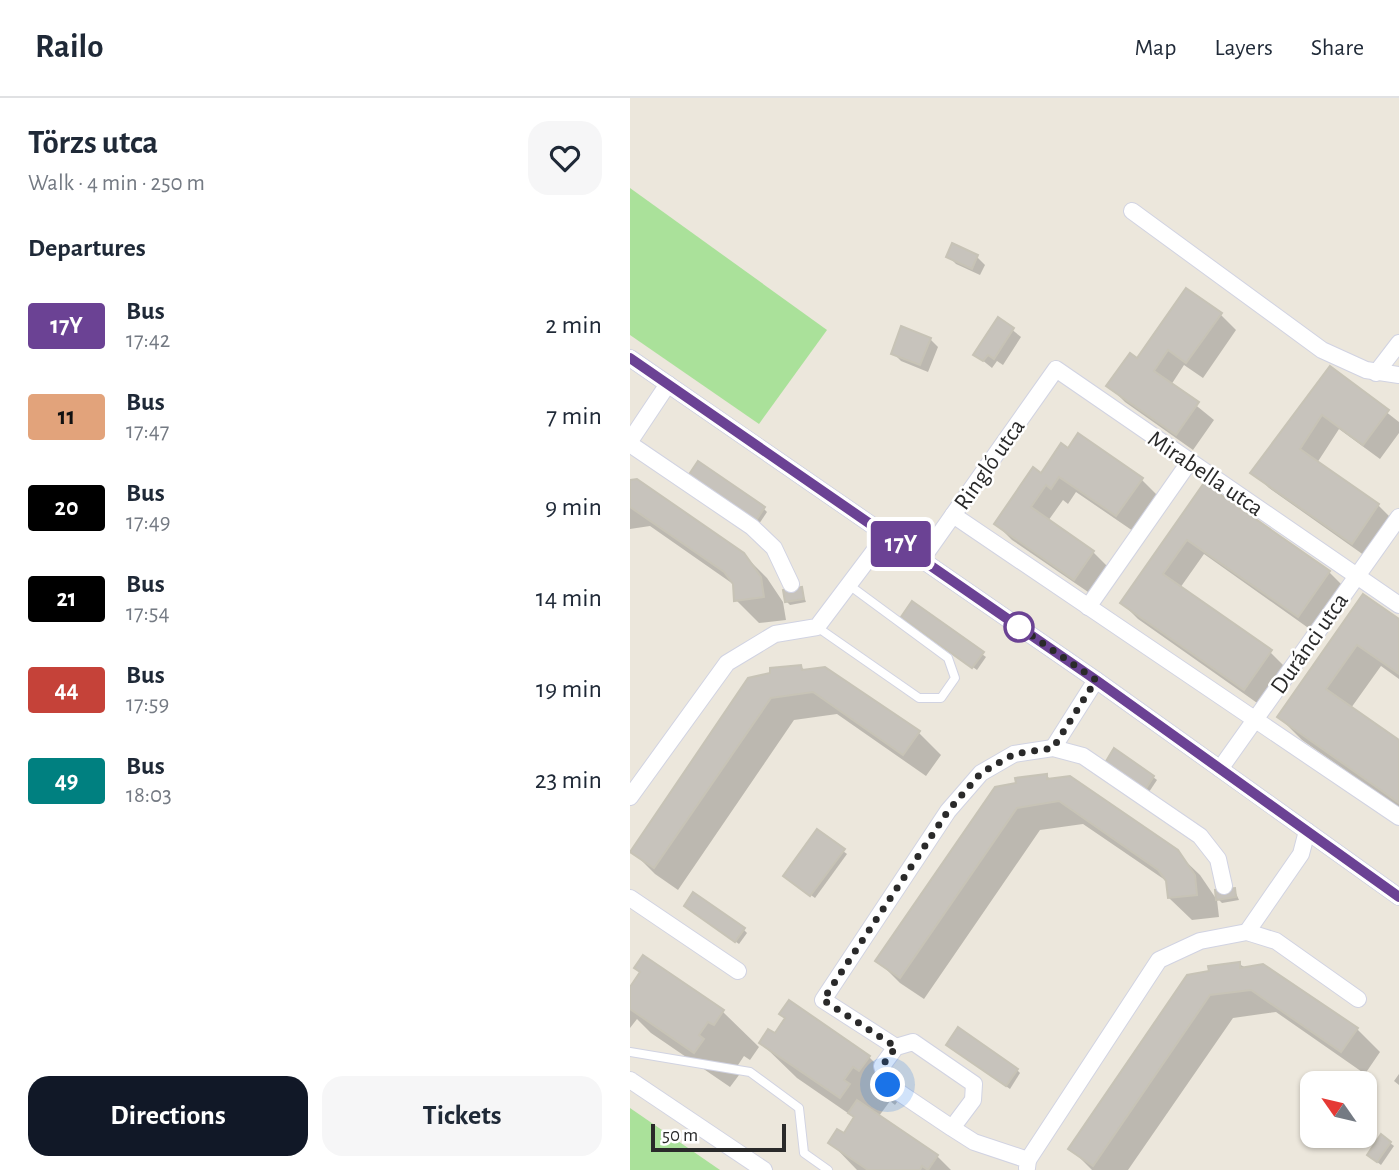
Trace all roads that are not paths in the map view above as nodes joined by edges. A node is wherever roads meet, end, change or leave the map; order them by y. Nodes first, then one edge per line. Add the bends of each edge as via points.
1 (1132, 211) dead end
2 (1399, 343) edge
3 (630, 358) edge
4 (1056, 369) joint
5 (1376, 373) junction
6 (1399, 375) edge
7 (668, 384) junction
8 (630, 443) edge
9 (1190, 461) junction
10 (953, 515) junction
11 (1399, 517) edge
12 (887, 534) junction
13 (922, 559) junction
14 (1357, 576) junction
15 (791, 584) dead end
16 (849, 585) junction
17 (1399, 605) edge
18 (1088, 607) junction
19 (817, 627) junction
20 (1096, 680) junction
21 (1256, 720) junction
22 (1053, 748) junction
23 (1220, 769) junction
24 (630, 797) edge
25 (1399, 817) edge
26 (1307, 831) junction
27 (1224, 886) dead end
28 (1399, 897) edge
29 (630, 898) edge
30 (1247, 932) junction
31 (738, 971) dead end
32 (1358, 999) dead end
33 (896, 1047) junction
34 (630, 1052) edge
35 (630, 1080) edge
36 (952, 1128) junction
37 (1028, 1165) edge
38 (764, 1170) edge
39 (828, 1170) edge

1 - 5 street via 1322,350
2 - 5 street
3 - 7 street
4 - 9 street, Mirabella utca
4 - 10 street, Ringló utca
5 - 6 street
7 - 8 street
7 - 12 street
8 - 15 street via 752,527 774,548
9 - 14 street, Mirabella utca
9 - 18 street
10 - 13 street, Ringló utca
10 - 18 street
11 - 14 street, Duránci utca
12 - 13 street
12 - 16 street
13 - 20 street
14 - 17 street, Mirabella utca
14 - 21 street, Duránci utca
16 - 19 street
16 - 19 lane via 948,658 955,678 941,698 919,698
18 - 21 street
19 - 24 street via 775,634 727,663
20 - 22 street
20 - 23 street
21 - 23 street, Duránci utca
21 - 25 street
22 - 27 street via 1083,756 1200,836 1218,859
22 - 33 street via 1014,754 981,773 948,811 823,1000
23 - 26 street
26 - 28 street
26 - 30 street via 1301,853
29 - 31 street
30 - 32 street via 1276,942
30 - 37 street via 1200,942 1159,960
33 - 36 street via 882,1066 888,1085
33 - 36 street via 913,1042 974,1084 973,1100
34 - 39 lane via 750,1072 799,1108 804,1153
35 - 38 street
36 - 37 street

